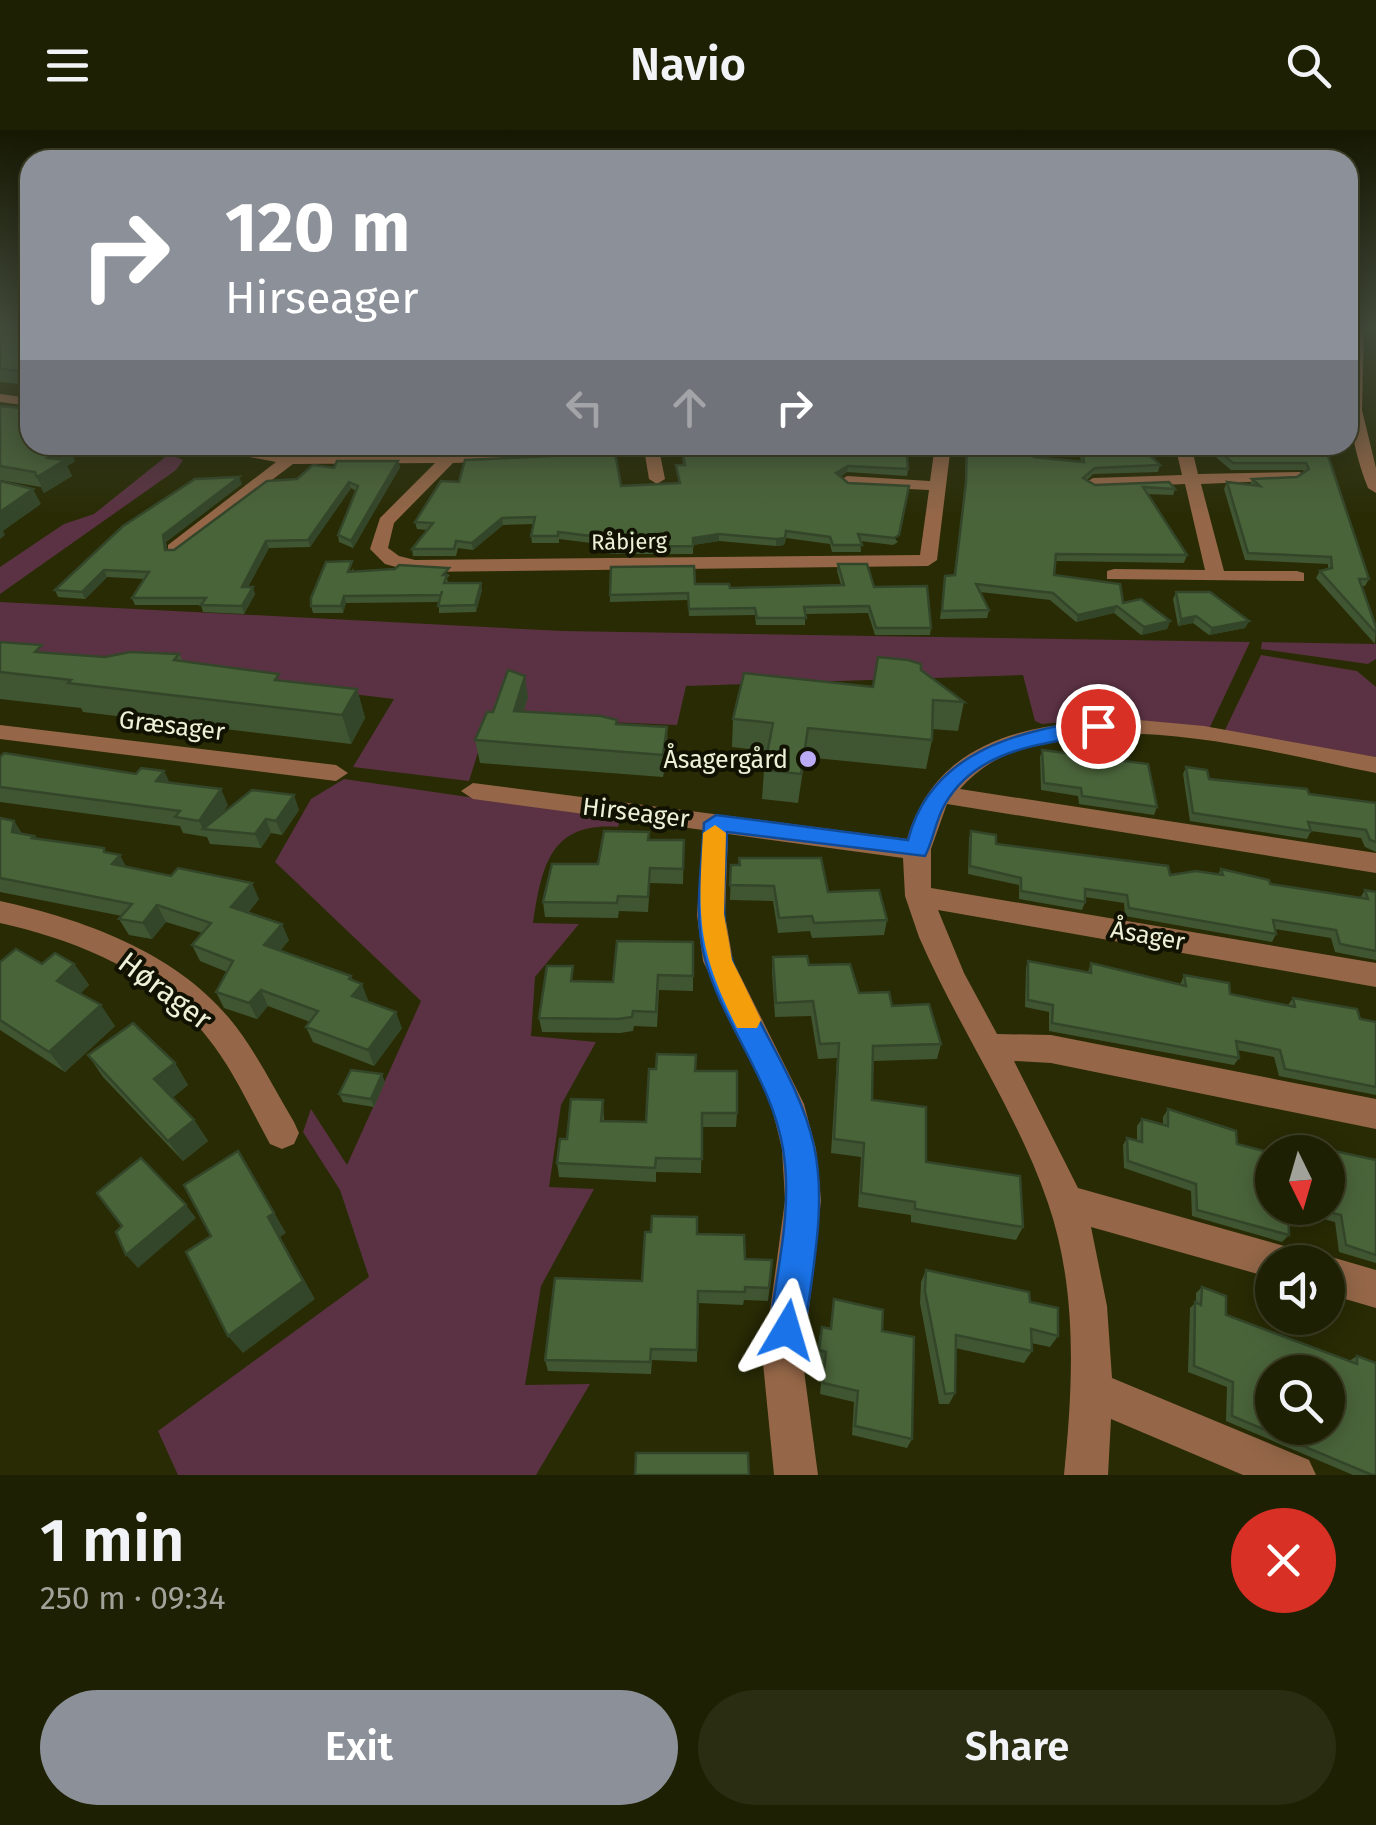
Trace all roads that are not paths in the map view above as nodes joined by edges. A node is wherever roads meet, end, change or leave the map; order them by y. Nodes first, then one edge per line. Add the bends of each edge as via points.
1 (1358, 444) edge
2 (268, 455) edge
3 (522, 455) edge
4 (652, 455) edge
5 (942, 455) edge
6 (1185, 455) edge
7 (290, 458) junction
8 (448, 459) junction
9 (1294, 475) edge
10 (656, 480) edge
11 (1191, 480) junction
12 (848, 481) edge
13 (1093, 484) edge
14 (937, 486) junction
15 (1376, 488) edge
16 (174, 549) edge
17 (1114, 575) dead end
18 (1216, 576) junction
19 (1298, 578) dead end
20 (0, 732) edge
21 (1376, 764) edge
22 (336, 773) dead end
23 (474, 791) dead end
24 (939, 794) junction
25 (716, 823) junction
26 (917, 850) junction
27 (1376, 863) edge
28 (919, 896) junction
29 (0, 912) edge
30 (1376, 975) edge
31 (990, 1047) junction
32 (1376, 1114) edge
33 (282, 1133) dead end
34 (1066, 1202) junction
35 (1255, 1254) edge
36 (1345, 1280) edge
37 (1376, 1289) edge
38 (1094, 1391) junction
39 (796, 1475) edge
40 (1086, 1475) edge
41 (1294, 1475) edge

1 - 15 street
2 - 7 street
3 - 8 street
4 - 10 street
5 - 14 street, Råbjerg
6 - 11 street
7 - 8 street
7 - 16 street
8 - 14 street, Råbjerg via 386,522 379,549 392,560 416,566 928,560
9 - 11 street
11 - 13 street
11 - 18 street
12 - 14 street
17 - 18 street
18 - 19 street
20 - 22 street, Græsager
21 - 24 street via 1098,726 1005,744 957,774
23 - 25 street, Hirseager
24 - 26 street
24 - 27 street
25 - 26 street, Hirseager
25 - 39 street via 711,914 718,960 787,1104 799,1149 803,1200 783,1363
26 - 28 street
28 - 30 street, Åsager
28 - 31 street
29 - 33 street, Hørager via 53,922 139,964 210,1018
31 - 32 street via 1051,1049
31 - 34 street
34 - 35 street
34 - 38 street via 1090,1290
36 - 37 street
38 - 40 street
38 - 41 street

